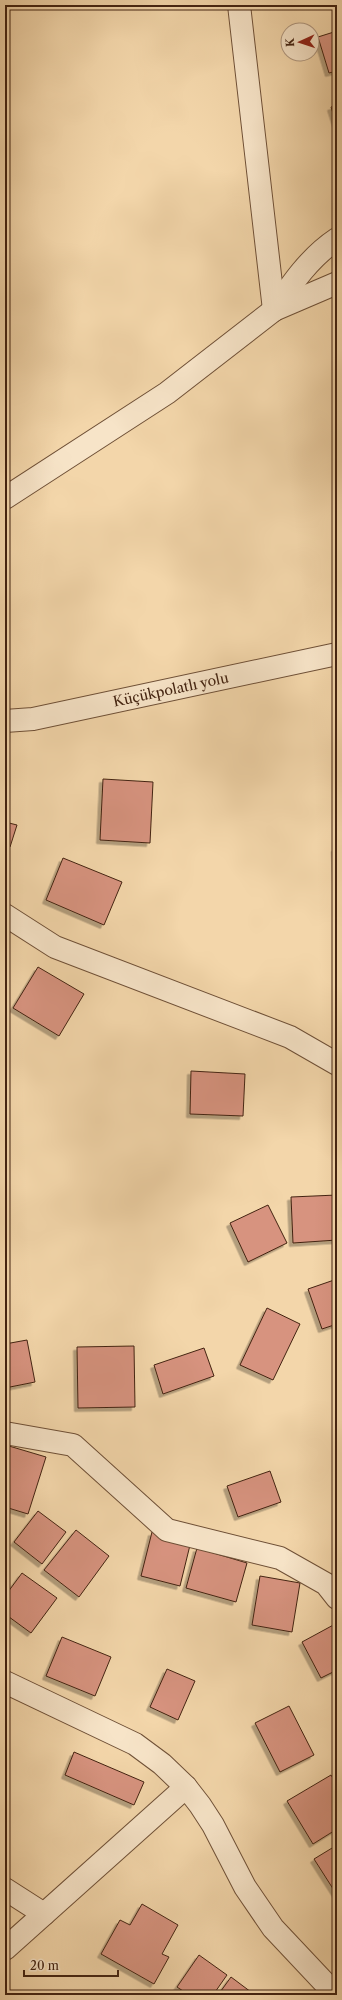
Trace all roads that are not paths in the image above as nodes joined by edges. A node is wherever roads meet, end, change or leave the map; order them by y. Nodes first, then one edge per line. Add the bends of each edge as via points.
1 (239, 5) edge
2 (337, 238) edge
3 (337, 283) edge
4 (274, 310) junction
5 (5, 498) edge
6 (337, 654) edge
7 (5, 721) edge
8 (5, 916) edge
9 (337, 1064) edge
10 (5, 1433) edge
11 (337, 1598) edge
12 (5, 1682) edge
13 (186, 1787) junction
14 (5, 1889) edge
15 (44, 1914) junction
16 (5, 1949) edge
17 (336, 1995) edge

1 - 4 street
2 - 4 street via 322,249 297,276
3 - 4 street
4 - 5 street via 167,393
6 - 7 street, Küçükpolatlı yolu via 33,719
8 - 9 street via 54,947 290,1037
10 - 11 street via 73,1445 168,1530 280,1558 326,1584
12 - 13 street via 135,1744 162,1764
13 - 15 street
13 - 17 street via 208,1818 245,1887 273,1928
14 - 15 street
15 - 16 street

